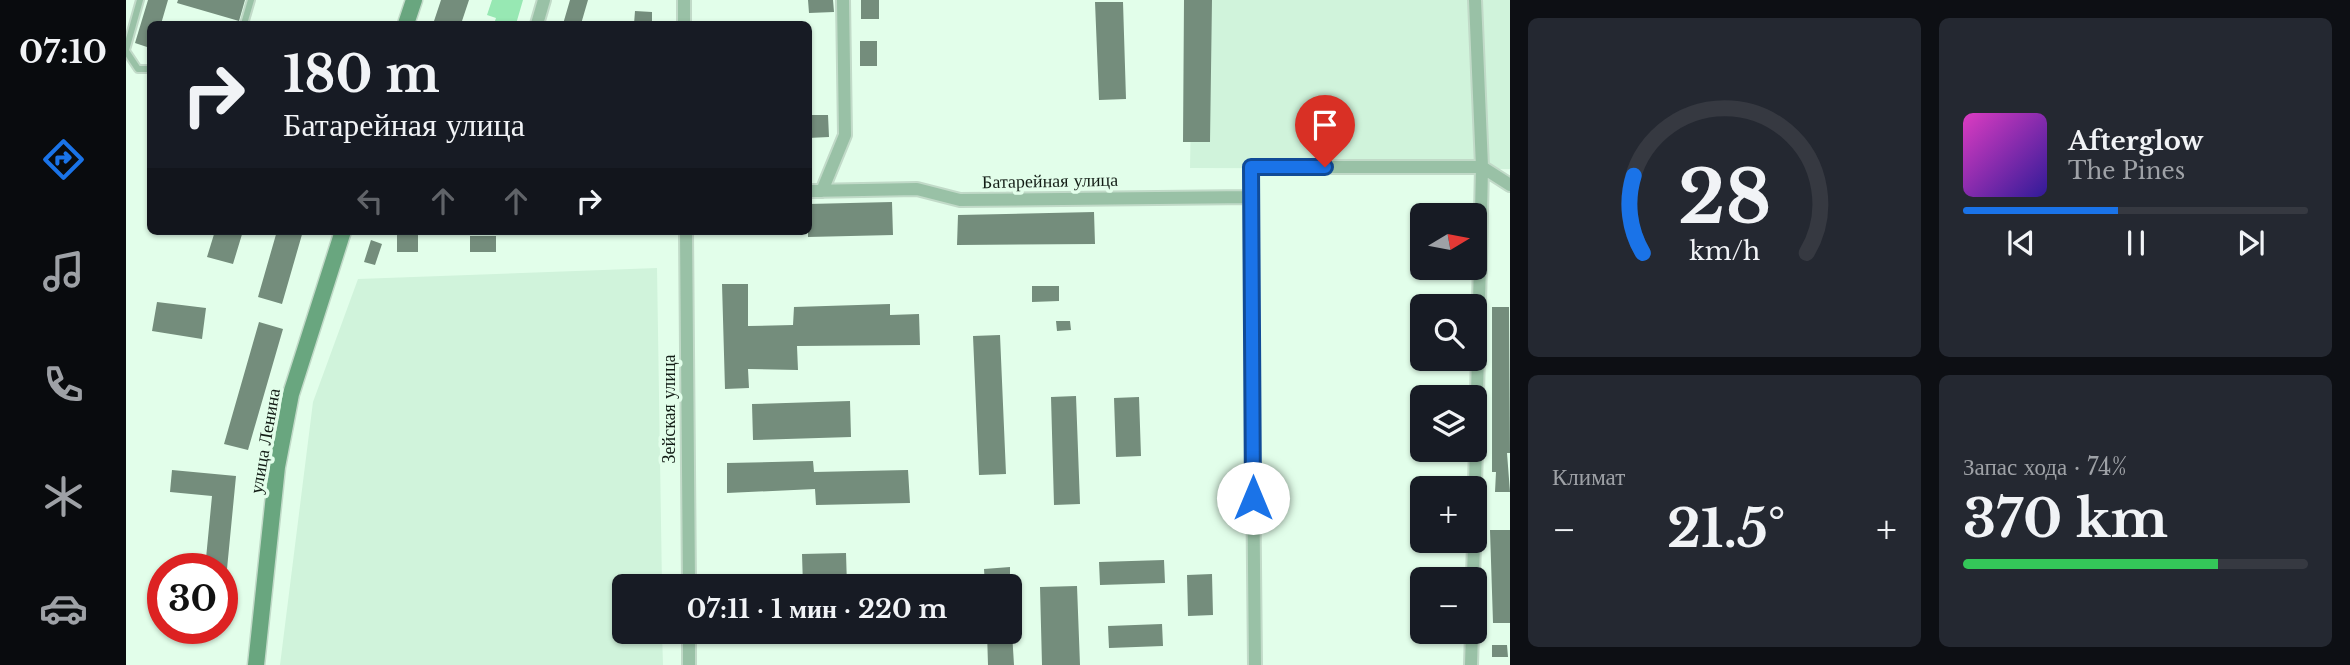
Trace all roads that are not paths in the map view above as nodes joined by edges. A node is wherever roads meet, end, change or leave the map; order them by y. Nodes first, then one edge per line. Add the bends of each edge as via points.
1 (140, 0) edge
2 (251, 0) edge
3 (414, 0) edge
4 (544, 0) edge
5 (684, 0) edge
6 (843, 0) edge
7 (1475, 0) edge
8 (245, 21) edge
9 (407, 21) edge
10 (538, 21) edge
11 (684, 21) edge
12 (126, 51) edge
13 (147, 69) edge
14 (1482, 167) junction
15 (1510, 185) edge
16 (815, 191) edge
17 (1251, 197) junction
18 (342, 235) edge
19 (686, 235) edge
20 (1475, 476) edge
21 (689, 574) edge
22 (689, 644) edge
23 (1472, 644) edge
24 (256, 665) edge
25 (690, 665) edge
26 (1255, 665) edge
27 (1471, 665) edge

1 - 12 lane
2 - 8 lane
3 - 9 main road
4 - 10 street
5 - 11 street
6 - 16 street via 845,135
7 - 14 street
12 - 13 lane via 138,69
14 - 15 street
14 - 17 street via 1251,167
14 - 20 street
16 - 17 street, Батарейная улица via 917,189 960,200
17 - 26 street
18 - 24 main road, улица Ленина via 288,406
19 - 21 street, Зейская улица
22 - 25 street
23 - 27 street

